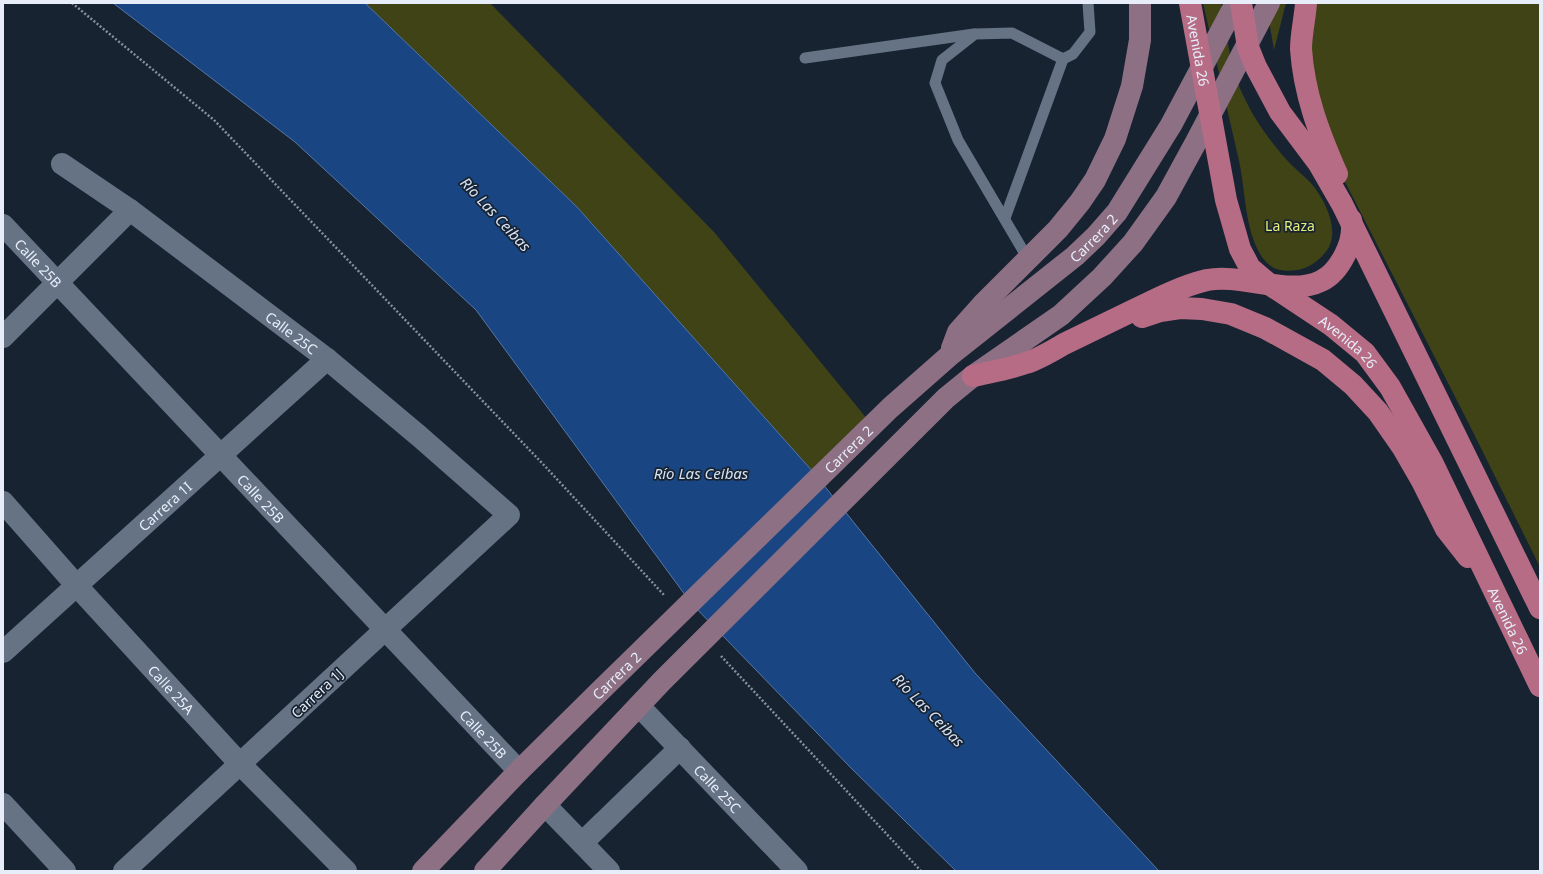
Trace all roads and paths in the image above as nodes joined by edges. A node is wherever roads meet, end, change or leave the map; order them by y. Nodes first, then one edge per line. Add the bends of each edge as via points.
1 (72, 3) edge
2 (1088, 3) edge
3 (1140, 3) edge
4 (1190, 3) edge
5 (1236, 3) edge
6 (1241, 3) edge
7 (1269, 3) edge
8 (1306, 3) edge
9 (974, 34) junction
10 (805, 58) dead end
11 (1063, 59) junction
12 (62, 164) dead end
13 (130, 210) junction
14 (1005, 218) junction
15 (3, 225) edge
16 (1353, 225) junction
17 (1028, 259) junction
18 (57, 282) junction
19 (1269, 284) junction
20 (1086, 334) junction
21 (3, 337) edge
22 (949, 356) junction
23 (327, 359) junction
24 (973, 376) junction
25 (220, 456) junction
26 (3, 502) edge
27 (509, 515) joint
28 (77, 586) junction
29 (1494, 589) junction
30 (666, 597) dead end
31 (1540, 608) edge
32 (385, 630) junction
33 (3, 652) edge
34 (720, 656) dead end
35 (1540, 686) edge
36 (639, 706) junction
37 (680, 748) junction
38 (240, 764) junction
39 (519, 771) junction
40 (3, 804) edge
41 (545, 805) junction
42 (582, 843) junction
43 (64, 871) edge
44 (124, 871) edge
45 (346, 871) edge
46 (424, 871) edge
47 (485, 871) edge
48 (609, 871) edge
49 (797, 871) edge
50 (921, 871) edge

1 - 30 path via 214,120 542,463
2 - 11 lane via 1090,32 1073,54
3 - 17 main road via 1140,40 1132,86 1115,138 1095,180 1080,202
4 - 19 main road, Avenida 26 via 1226,200 1240,249 1250,268
5 - 22 main road, Carrera 2 via 1171,125 1117,212 1075,256
6 - 16 main road via 1248,47 1256,67 1280,112 1319,164
7 - 24 main road via 1193,149 1166,196 1133,243 1102,277 1061,315
8 - 16 main road via 1301,48 1305,84 1318,129 1346,195
9 - 10 lane
9 - 11 lane via 1012,33
9 - 14 lane via 942,60 935,84 958,140
11 - 14 lane
12 - 13 street, Calle 25C
13 - 18 street
13 - 23 street, Calle 25C
14 - 17 lane
15 - 18 street, Calle 25B
16 - 19 main road via 1342,260 1335,271 1323,280 1310,286
16 - 31 main road
17 - 22 main road via 958,332
18 - 21 street
18 - 25 street, Calle 25B
19 - 20 main road via 1208,280 1150,302
19 - 29 main road, Avenida 26 via 1332,325 1365,353 1390,387 1432,462
20 - 24 main road via 1027,363
20 - 29 main road via 1160,311 1180,308 1202,309 1231,314 1265,328 1323,360 1353,385 1378,412 1403,448 1446,529
22 - 39 main road, Carrera 2 via 890,408
23 - 25 street, Carrera 1I
23 - 27 street, Calle 25C
24 - 36 main road via 946,398
25 - 28 street, Carrera 1I
25 - 32 street, Calle 25B
26 - 28 street, Calle 25A
27 - 32 street, Carrera 1J
28 - 33 street, Carrera 1I
28 - 38 street, Calle 25A
29 - 35 main road, Avenida 26
32 - 38 street, Carrera 1J
32 - 39 street, Calle 25B
34 - 50 path
36 - 37 street, Calle 25C
36 - 41 main road
37 - 42 street
37 - 49 street, Calle 25C
38 - 44 street, Carrera 1J
38 - 45 street, Calle 25A
39 - 46 main road, Carrera 2
40 - 43 street
41 - 42 street
41 - 47 main road
42 - 48 street

